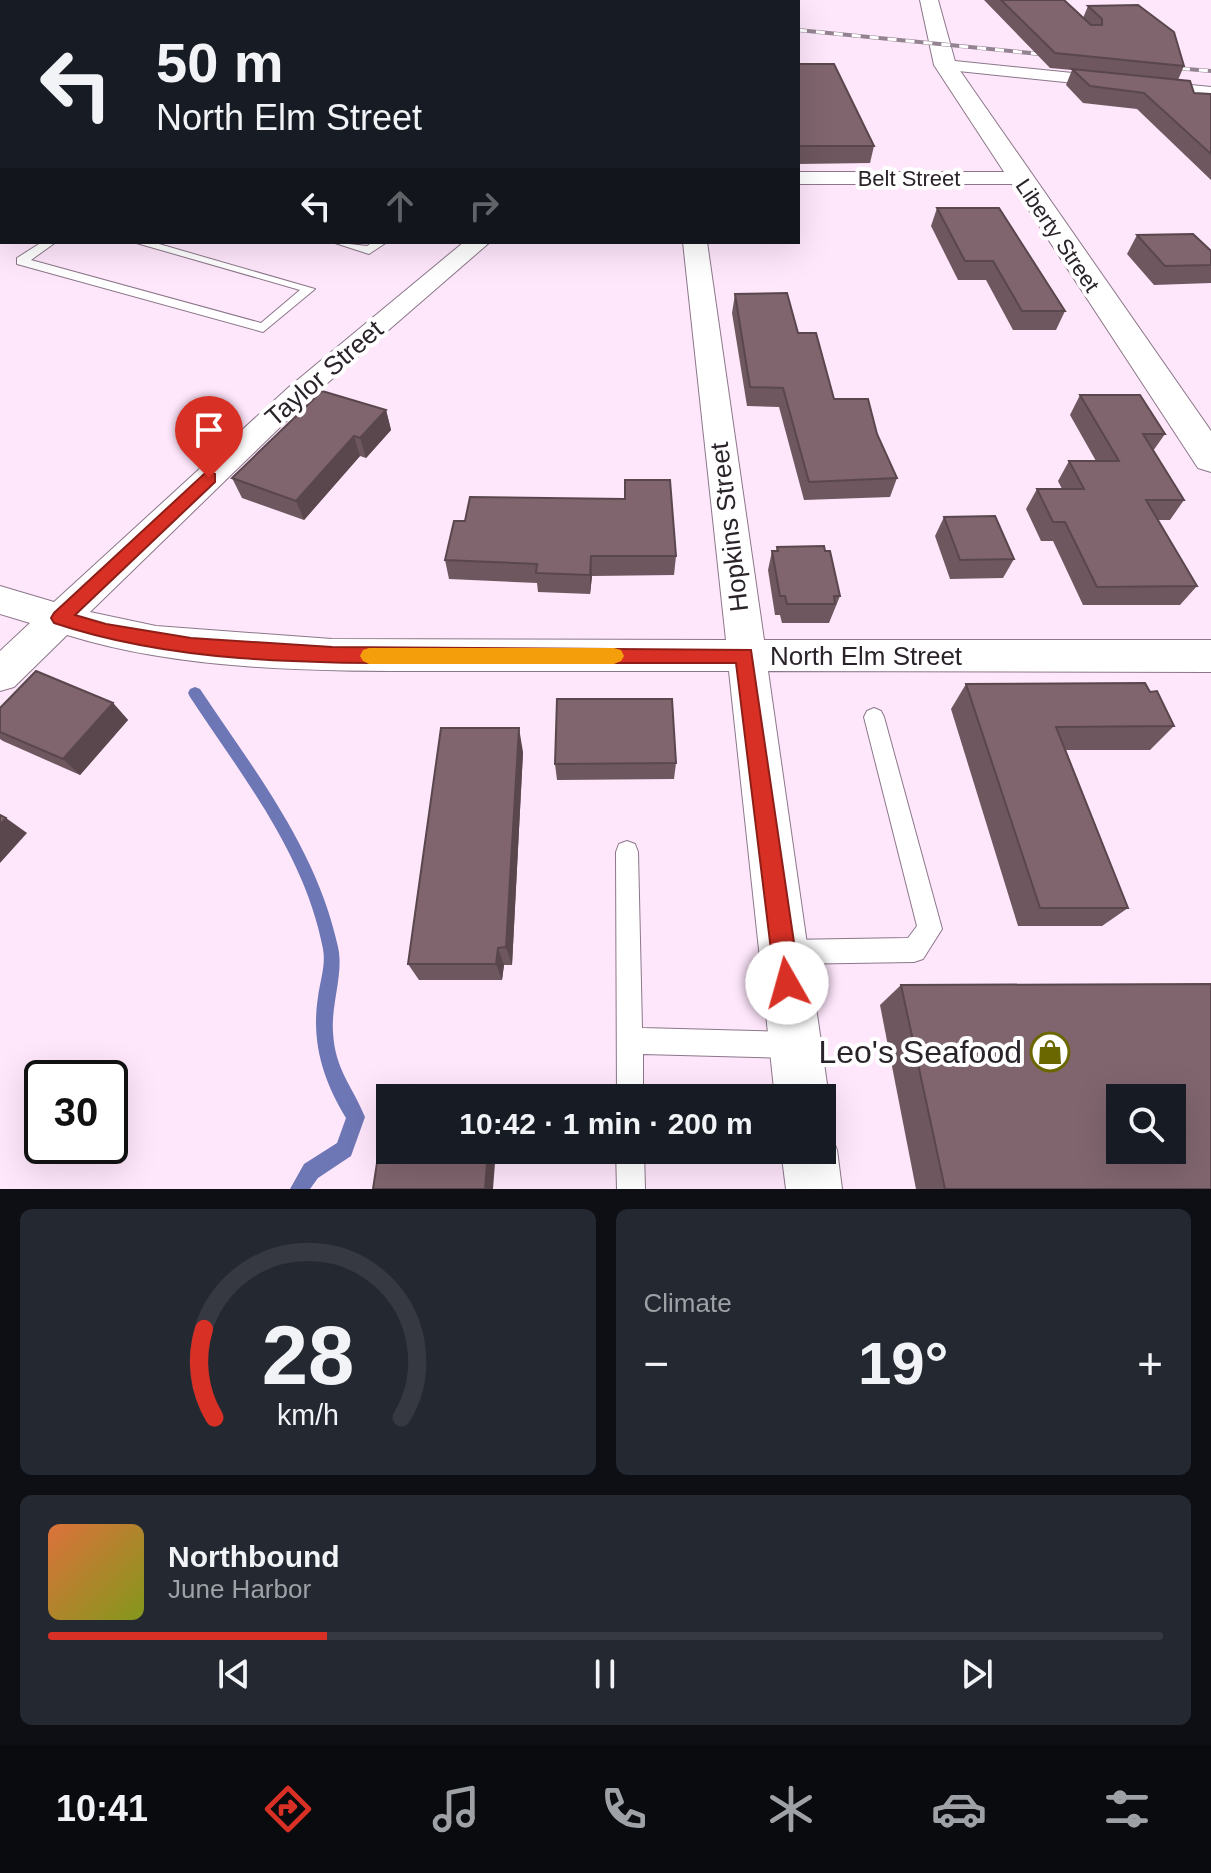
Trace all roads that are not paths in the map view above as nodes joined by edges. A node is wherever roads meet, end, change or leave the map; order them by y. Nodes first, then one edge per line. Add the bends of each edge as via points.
1 (929, 0) edge
2 (945, 65) junction
3 (1203, 91) edge
4 (1211, 104) edge
5 (800, 178) edge
6 (1019, 178) junction
7 (47, 244) edge
8 (146, 244) edge
9 (346, 244) edge
10 (378, 244) edge
11 (476, 244) edge
12 (695, 244) edge
13 (1211, 459) edge
14 (0, 600) edge
15 (60, 618) junction
16 (745, 655) junction
17 (1211, 656) edge
18 (0, 675) edge
19 (874, 717) dead end
20 (627, 852) dead end
21 (783, 952) junction
22 (629, 1041) junction
23 (795, 1045) junction
24 (630, 1084) edge
25 (800, 1084) edge
26 (630, 1164) edge
27 (811, 1164) edge
28 (631, 1189) edge
29 (814, 1189) edge

1 - 2 street, Liberty Street
2 - 3 street
2 - 6 street, Liberty Street
3 - 4 street
5 - 6 street, Belt Street
6 - 13 street, Liberty Street
7 - 8 lane via 21,261 263,328 309,289
9 - 10 lane via 369,250
11 - 15 street, Taylor Street via 299,393
12 - 16 street, Hopkins Street
14 - 15 street, North Elm Street
15 - 16 street, North Elm Street via 106,632 191,646 332,655
15 - 18 street, Taylor Street
16 - 17 street, North Elm Street
16 - 21 street, Hopkins Street
19 - 21 lane via 930,929 914,950
20 - 22 lane
21 - 23 street, Hopkins Street
22 - 23 lane
22 - 24 lane
23 - 25 street, Hopkins Street
26 - 28 lane
27 - 29 street

